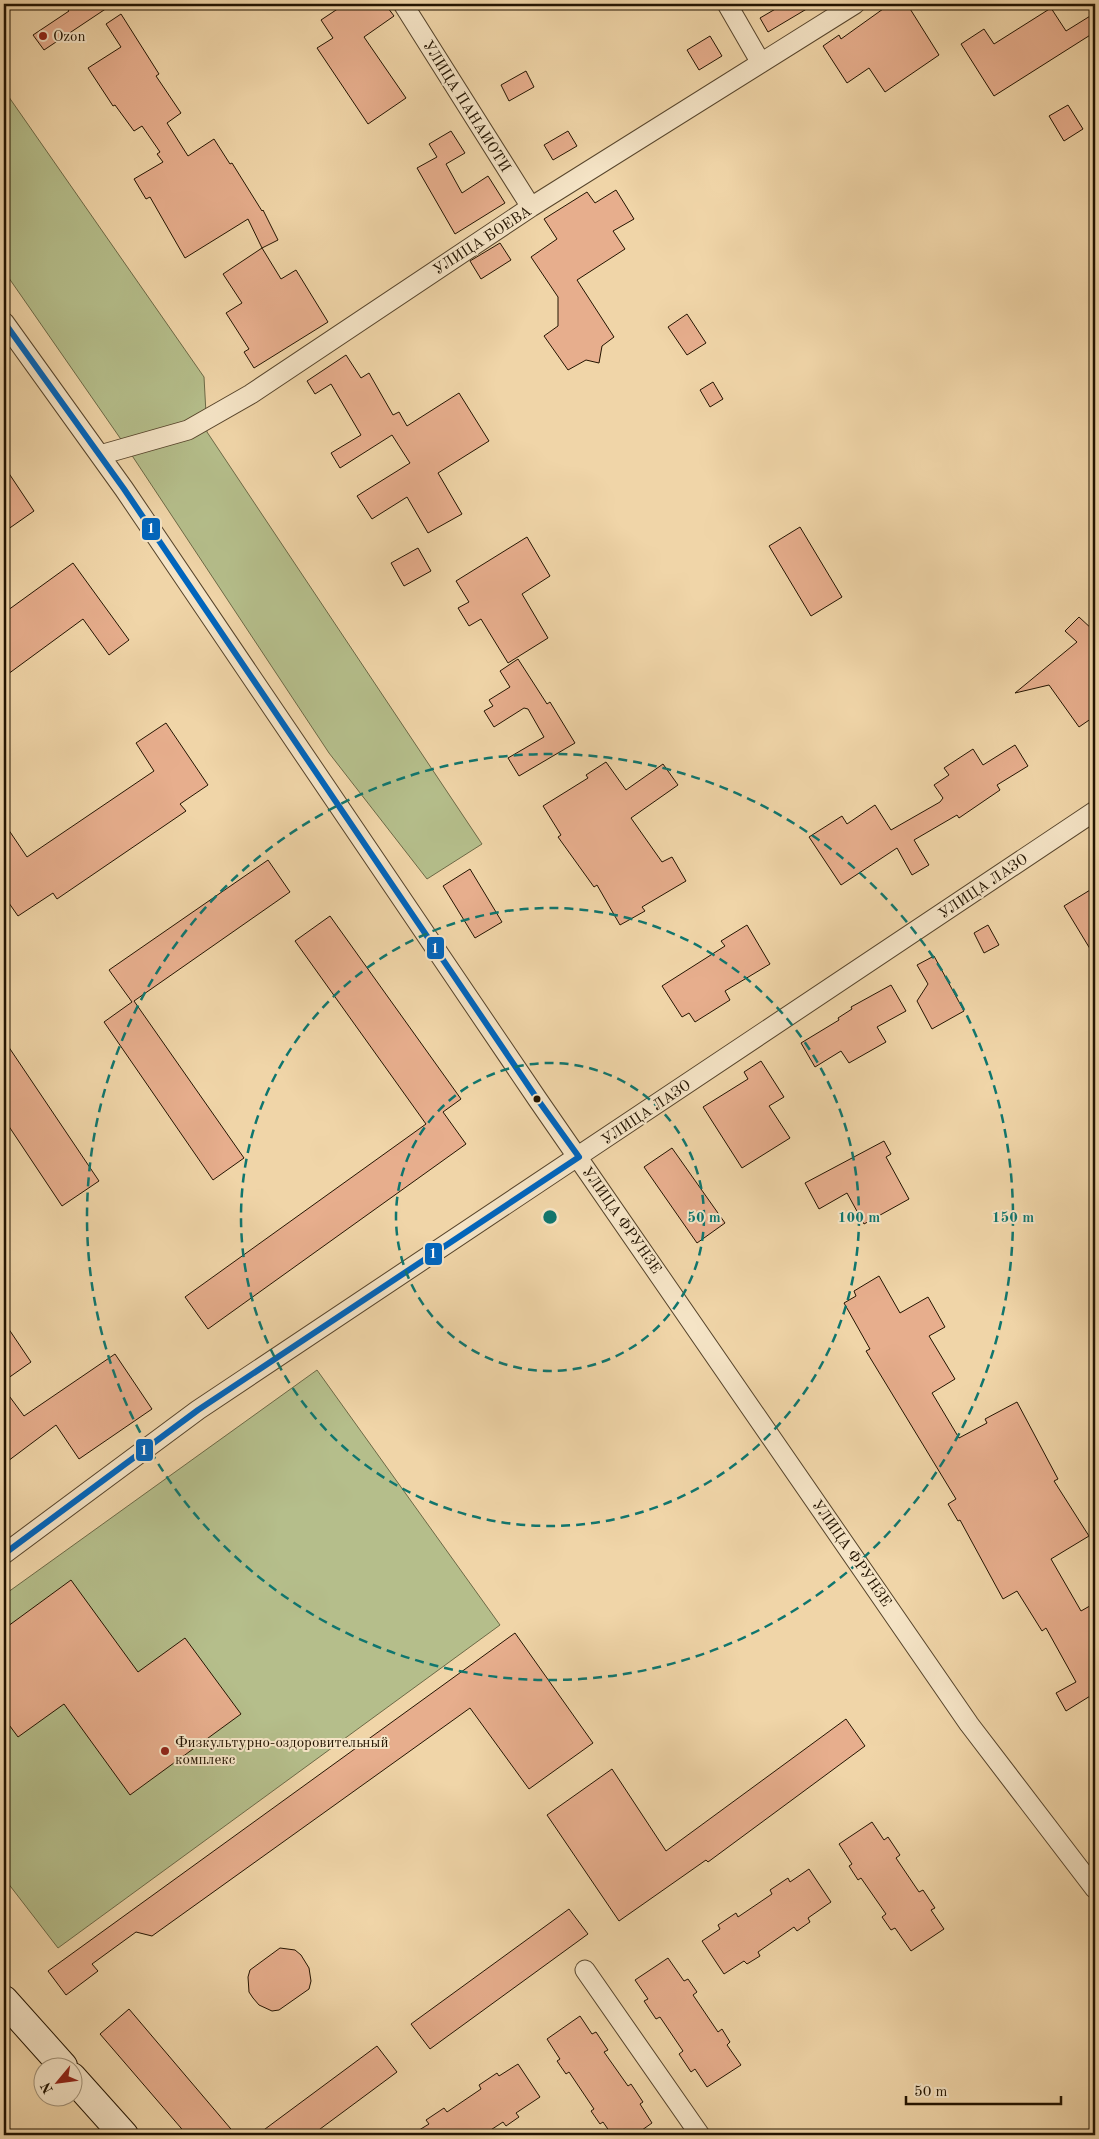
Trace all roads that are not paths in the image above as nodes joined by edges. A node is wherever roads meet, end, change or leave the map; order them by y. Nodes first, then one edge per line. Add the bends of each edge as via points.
1 (403, 4) edge
2 (727, 4) edge
3 (855, 4) edge
4 (761, 62) junction
5 (531, 207) junction
6 (4, 322) edge
7 (100, 455) junction
8 (1095, 811) edge
9 (579, 1157) junction
10 (4, 1554) edge
11 (1095, 1889) edge
12 (585, 1970) dead end
13 (4, 2000) edge
14 (54, 2056) edge
15 (82, 2088) edge
16 (124, 2135) edge
17 (700, 2135) edge

1 - 5 street, УЛИЦА ПАНАИОТИ
2 - 4 street
3 - 4 street, УЛИЦА БОЕВА
4 - 5 street, УЛИЦА БОЕВА
5 - 7 street, УЛИЦА БОЕВА via 252,394 188,430
6 - 7 street, УЛИЦА ФРУНЗЕ
7 - 9 street, УЛИЦА ФРУНЗЕ
8 - 9 street, УЛИЦА ЛАЗО
9 - 10 street, УЛИЦА ЛАЗО via 198,1410
9 - 11 street, УЛИЦА ФРУНЗЕ via 969,1724
12 - 17 street
13 - 14 street
15 - 16 street

